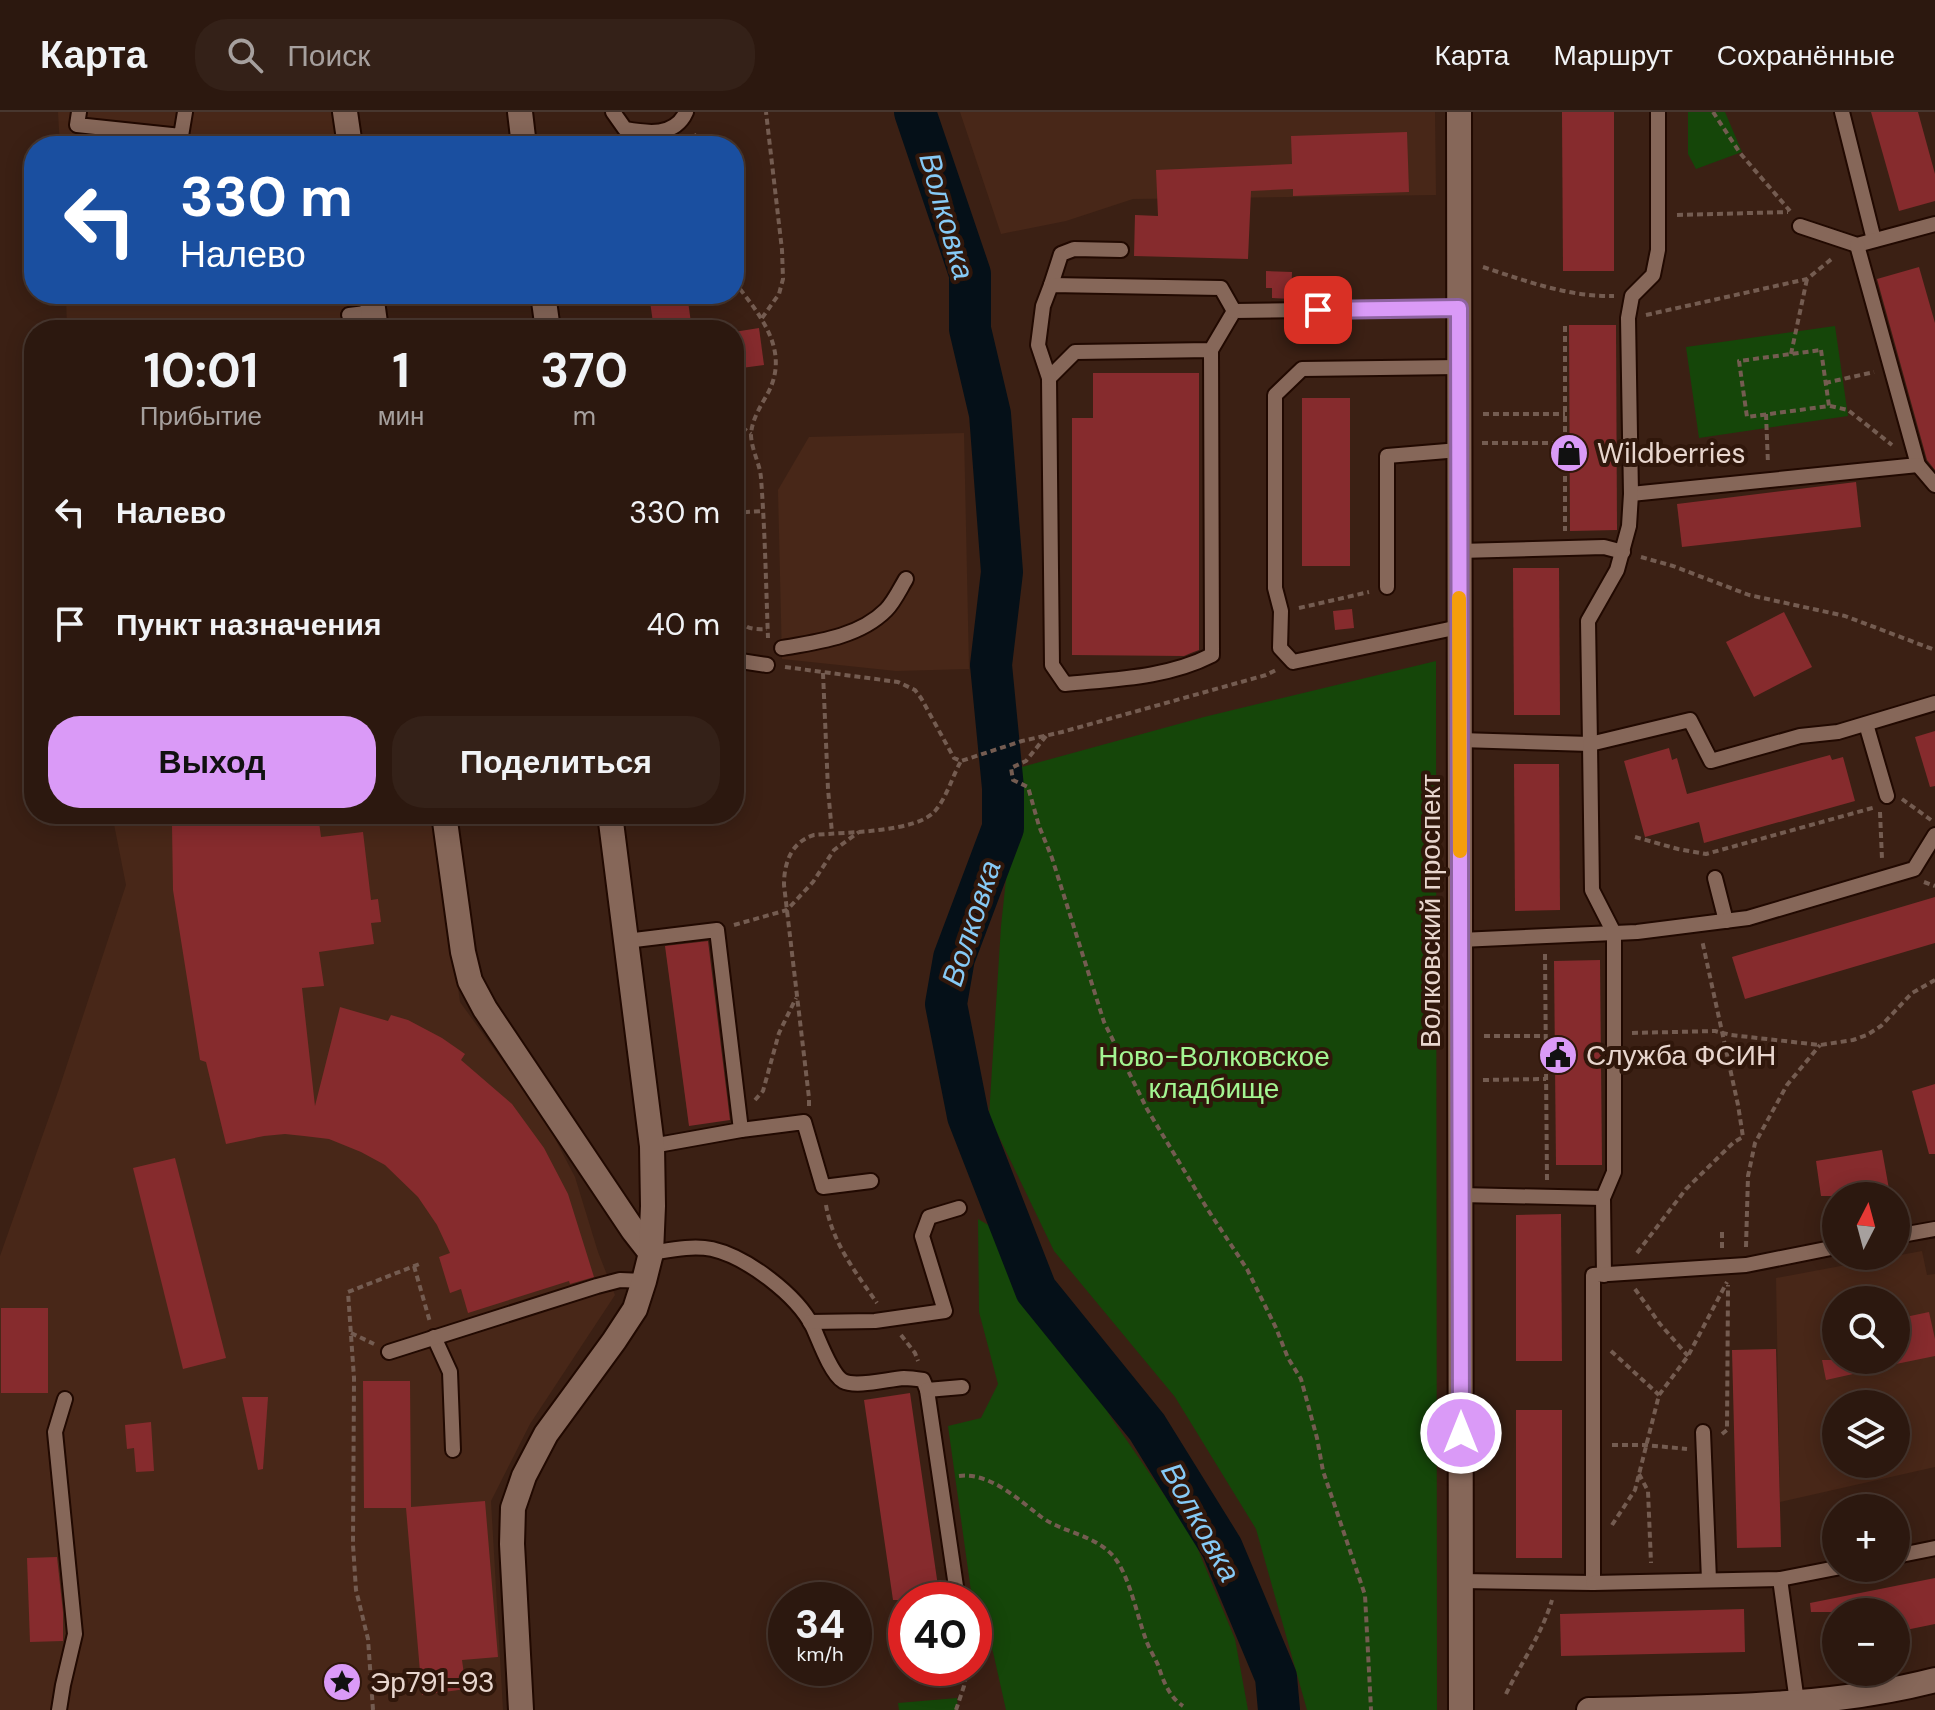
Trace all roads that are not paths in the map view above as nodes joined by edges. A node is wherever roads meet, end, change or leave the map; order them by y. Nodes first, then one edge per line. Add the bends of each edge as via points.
1 (79, 112) edge
2 (185, 112) edge
3 (345, 112) edge
4 (520, 112) edge
5 (613, 112) edge
6 (686, 112) edge
7 (1459, 112) edge
8 (1658, 112) edge
9 (1842, 112) edge
10 (349, 136) edge
11 (523, 136) edge
12 (1935, 224) edge
13 (1800, 226) road end
14 (1874, 240) junction
15 (1857, 245) junction
16 (1121, 250) dead end
17 (1051, 285) junction
18 (1459, 308) junction
19 (1234, 311) junction
20 (374, 312) edge
21 (349, 315) dead end
22 (1211, 350) junction
23 (1459, 367) junction
24 (1049, 378) junction
25 (1468, 446) junction
26 (1918, 465) junction
27 (1935, 485) edge
28 (1631, 494) junction
29 (1459, 551) junction
30 (1623, 552) junction
31 (906, 579) dead end
32 (1387, 587) road end
33 (1459, 627) junction
34 (782, 648) dead end
35 (744, 662) edge
36 (767, 665) road end
37 (1935, 703) edge
38 (1866, 724) junction
39 (1460, 740) junction
40 (1590, 744) junction
41 (1887, 796) road end
42 (445, 824) edge
43 (611, 824) edge
44 (1935, 835) edge
45 (1715, 878) dead end
46 (1726, 921) junction
47 (1614, 933) junction
48 (1460, 940) junction
49 (626, 941) junction
50 (740, 1123) junction
51 (652, 1146) junction
52 (871, 1181) dead end
53 (1460, 1195) junction
54 (1603, 1198) junction
55 (959, 1208) dead end
56 (1935, 1229) edge
57 (1910, 1233) edge
58 (1822, 1250) edge
59 (651, 1253) junction
60 (1604, 1275) junction
61 (644, 1281) junction
62 (810, 1322) junction
63 (434, 1337) junction
64 (389, 1352) road end
65 (925, 1385) junction
66 (962, 1387) dead end
67 (65, 1399) dead end
68 (1703, 1432) dead end
69 (453, 1450) dead end
70 (1935, 1548) edge
71 (1910, 1553) edge
72 (1822, 1571) edge
73 (1780, 1579) junction
74 (1709, 1580) junction
75 (1461, 1581) junction
76 (955, 1582) edge
77 (1593, 1583) junction
78 (1935, 1680) edge
79 (1814, 1704) edge
80 (1641, 1709) edge
81 (59, 1710) edge
82 (521, 1710) edge
83 (1461, 1710) edge
84 (1589, 1710) edge

1 - 2 lane via 77,125 181,136
3 - 10 street
4 - 11 street
5 - 6 lane via 625,129 648,133 670,130
7 - 18 street, Волковский проспект
8 - 28 lane via 1658,250 1653,275 1632,296 1628,318
9 - 14 lane
12 - 14 lane
13 - 15 lane
14 - 15 lane
15 - 26 lane
16 - 17 lane via 1074,249 1061,254
17 - 19 lane via 1221,288
17 - 24 lane via 1038,345
18 - 19 lane
18 - 23 street, Волковский проспект
19 - 22 lane
20 - 21 lane
22 - 24 lane via 1075,352
22 - 24 lane via 1212,655 1145,676 1065,684 1052,665
23 - 25 street, Волковский проспект
23 - 33 lane via 1302,369 1275,395 1280,648 1293,662
25 - 29 street, Волковский проспект
25 - 32 lane via 1387,456
26 - 27 lane
26 - 28 lane
28 - 30 lane
29 - 30 lane via 1604,547
29 - 33 street, Волковский проспект
30 - 40 lane via 1588,621
31 - 34 lane via 887,609 866,625 830,640
33 - 39 street, Волковский проспект
35 - 36 lane
37 - 38 lane
38 - 40 lane via 1711,761 1690,720
38 - 41 lane
39 - 40 lane
39 - 48 street, Волковский проспект
40 - 47 lane via 1592,890
42 - 59 street via 470,981
43 - 49 street
44 - 46 lane via 1914,869
45 - 46 lane
46 - 47 lane
47 - 48 lane
47 - 54 lane via 1614,1172
48 - 53 street, Волковский проспект
49 - 50 lane via 717,930
49 - 51 street
50 - 51 lane
50 - 52 lane via 804,1122 823,1187
51 - 59 street
53 - 54 lane
53 - 75 street, Волковский проспект
54 - 60 lane
55 - 62 lane via 929,1217 922,1236 945,1311 875,1321
56 - 57 lane
58 - 60 lane via 1746,1265
59 - 61 street
59 - 62 lane via 711,1249 736,1257 776,1284
60 - 77 lane via 1593,1275
61 - 63 lane via 620,1280
61 - 82 street via 635,1309 546,1434 513,1508
62 - 65 lane via 842,1381 906,1378
63 - 64 lane
63 - 69 lane via 450,1372
65 - 66 lane
65 - 76 lane
67 - 81 lane via 55,1432 75,1634
68 - 74 lane
70 - 71 lane
72 - 73 lane
73 - 74 lane
73 - 79 lane
74 - 77 lane
75 - 77 lane
75 - 83 street, Волковский проспект
78 - 79 street
79 - 80 street
80 - 84 street

